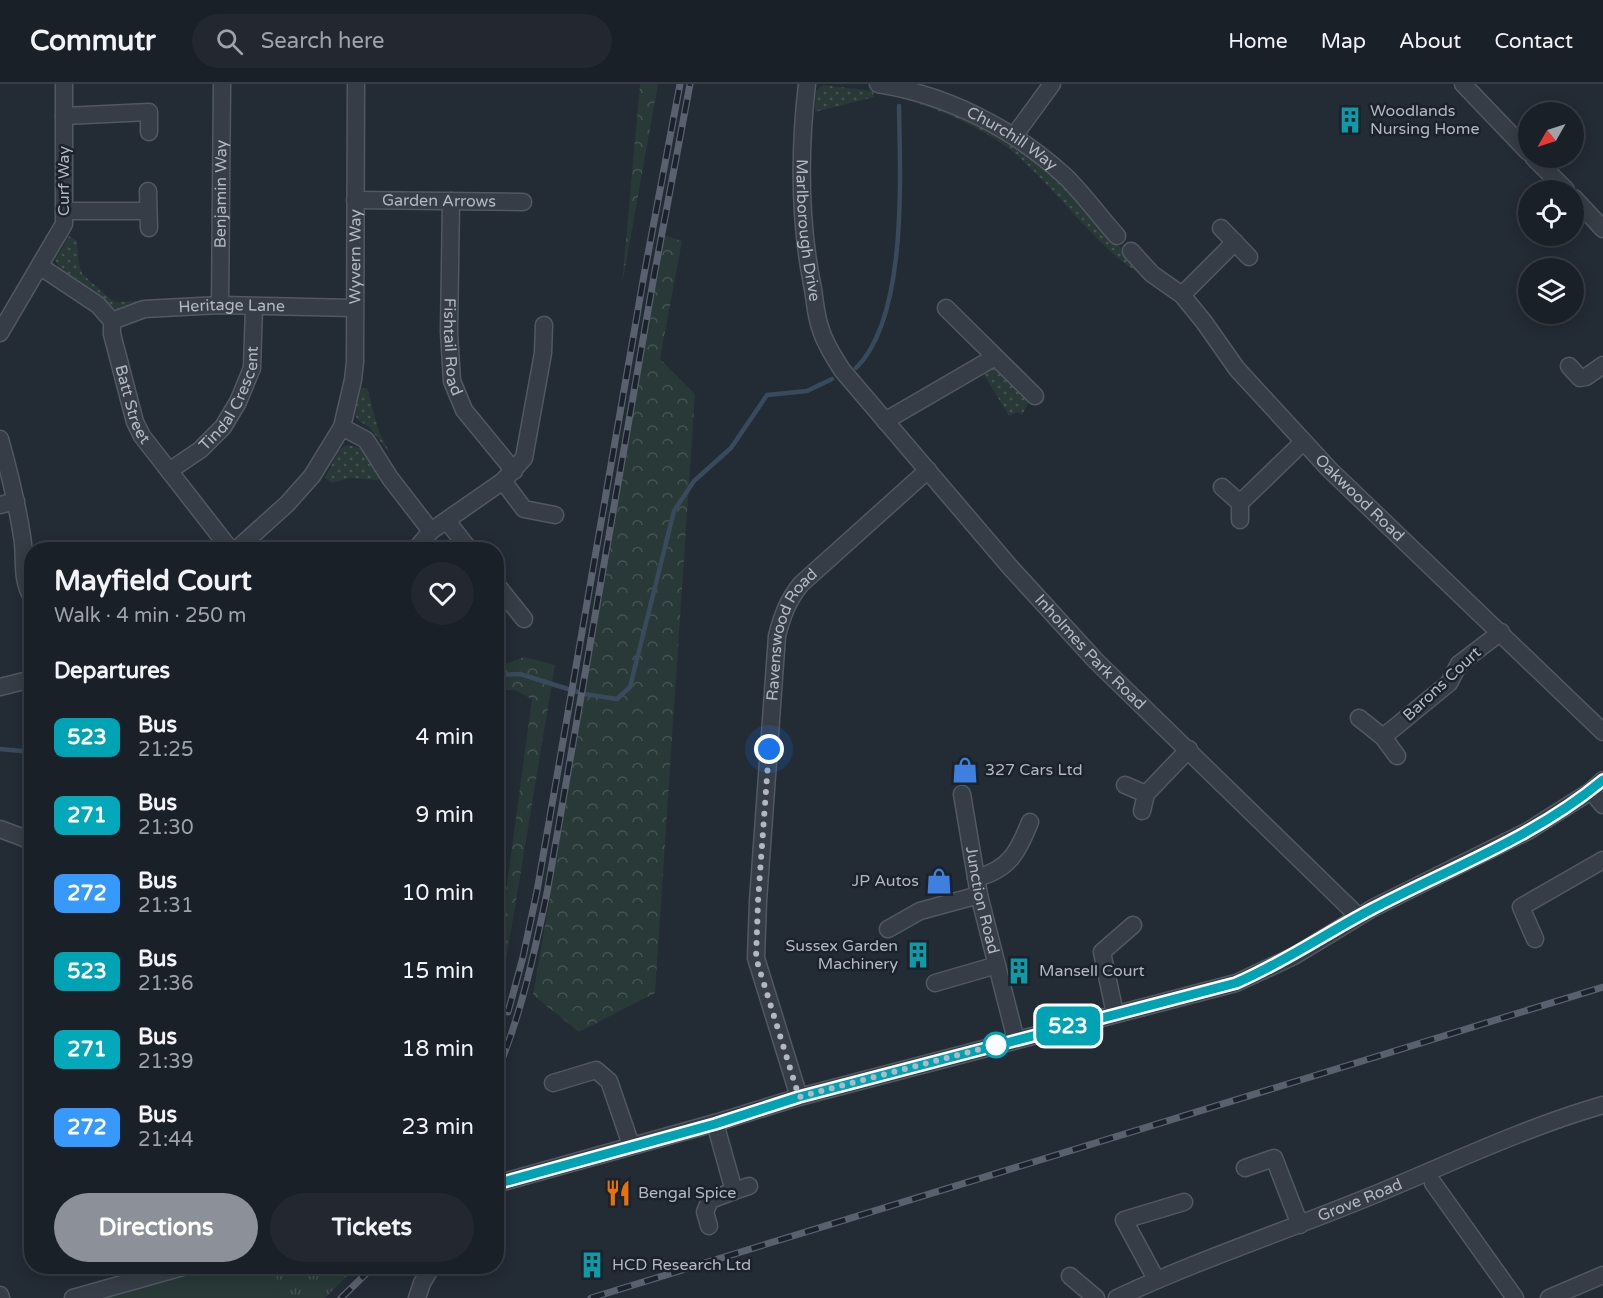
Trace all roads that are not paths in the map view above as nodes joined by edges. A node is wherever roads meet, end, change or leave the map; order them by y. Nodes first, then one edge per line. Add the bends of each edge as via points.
1 (64, 84) edge
2 (222, 84) edge
3 (356, 84) edge
4 (807, 84) edge
5 (878, 84) edge
6 (1052, 84) edge
7 (1463, 84) edge
8 (64, 116) junction
9 (149, 132) dead end
10 (1014, 136) junction
11 (1518, 142) edge
12 (1544, 168) edge
13 (1556, 180) edge
14 (148, 191) dead end
15 (355, 200) junction
16 (451, 201) junction
17 (523, 201) dead end
18 (1584, 209) edge
19 (64, 211) junction
20 (1221, 228) dead end
21 (1603, 229) edge
22 (1117, 236) dead end
23 (1234, 242) junction
24 (1131, 251) dead end
25 (1249, 257) dead end
26 (41, 267) junction
27 (1182, 296) junction
28 (220, 305) junction
29 (254, 307) junction
30 (354, 308) junction
31 (946, 308) dead end
32 (112, 321) junction
33 (544, 326) dead end
34 (0, 332) edge
35 (995, 357) junction
36 (1603, 365) edge
37 (1569, 366) dead end
38 (842, 370) joint
39 (1035, 396) dead end
40 (885, 421) junction
41 (342, 427) junction
42 (0, 439) edge
43 (1303, 442) junction
44 (928, 470) junction
45 (169, 471) junction
46 (509, 476) junction
47 (5, 478) edge
48 (1222, 487) dead end
49 (8, 503) edge
50 (1240, 503) junction
51 (555, 515) dead end
52 (1240, 520) dead end
53 (447, 521) junction
54 (432, 531) junction
55 (225, 542) edge
56 (245, 542) edge
57 (422, 542) edge
58 (464, 542) edge
59 (24, 576) edge
60 (504, 594) edge
61 (524, 619) dead end
62 (1501, 632) junction
63 (24, 681) edge
64 (0, 687) edge
65 (1359, 718) dead end
66 (1603, 732) edge
67 (1383, 737) junction
68 (1189, 749) junction
69 (1397, 756) dead end
70 (1125, 785) dead end
71 (1597, 785) edge
72 (962, 794) dead end
73 (1146, 794) junction
74 (1603, 805) edge
75 (1142, 811) dead end
76 (1030, 822) dead end
77 (0, 829) edge
78 (24, 838) edge
79 (1603, 860) edge
80 (976, 878) junction
81 (979, 895) junction
82 (1358, 916) junction
83 (1133, 925) dead end
84 (888, 929) dead end
85 (1535, 939) dead end
86 (997, 965) junction
87 (935, 983) dead end
88 (1114, 1014) junction
89 (1016, 1040) junction
90 (553, 1083) dead end
91 (799, 1097) junction
92 (1603, 1105) edge
93 (715, 1124) junction
94 (631, 1145) junction
95 (1245, 1168) dead end
96 (504, 1182) edge
97 (1433, 1183) dead end
98 (1184, 1202) dead end
99 (1300, 1224) junction
100 (709, 1226) dead end
101 (158, 1274) edge
102 (427, 1274) edge
103 (1603, 1275) edge
104 (1070, 1276) dead end
105 (1156, 1279) junction
106 (73, 1298) edge
107 (417, 1298) edge
108 (1096, 1298) edge
109 (1118, 1298) edge
110 (1515, 1298) edge
111 (1549, 1298) edge

1 - 8 street, Curf Way
2 - 28 street, Benjamin Way
3 - 15 street, Wyvern Way
4 - 38 street, Marlborough Drive via 800,184 805,251 820,329
5 - 10 street, Churchill Way via 928,95
6 - 10 street
7 - 11 street
8 - 9 street via 135,107 149,112
8 - 19 street, Curf Way
10 - 22 street, Churchill Way via 1065,177
12 - 13 street
14 - 19 street via 148,220
15 - 16 street, Garden Arrows
15 - 30 street, Wyvern Way
16 - 17 street, Garden Arrows
16 - 46 street, Fishtail Road via 452,381 464,411
18 - 21 street
19 - 26 street, Curf Way via 61,232
20 - 23 street
23 - 25 street
23 - 27 street
24 - 27 street, Oakwood Road via 1152,274
26 - 32 street via 98,305
26 - 34 street, Curf Way
27 - 43 street, Oakwood Road via 1237,369
28 - 29 street, Heritage Lane
28 - 32 street, Heritage Lane via 144,309
29 - 30 street, Heritage Lane
29 - 45 street, Tindal Crescent via 252,368 238,402 223,427 200,450
30 - 41 street, Wyvern Way via 355,362
31 - 35 street
32 - 45 street, Batt Street via 135,422
33 - 46 street via 543,353 524,458
35 - 39 street
35 - 40 street
36 - 37 street via 1580,378
38 - 40 street, Inholmes Park Road
40 - 44 street, Inholmes Park Road
41 - 54 street via 366,440
41 - 56 street, Wyvern Way via 312,476
42 - 47 street
43 - 50 street
43 - 62 street, Oakwood Road
44 - 68 street, Inholmes Park Road via 1096,661
44 - 91 street, Ravenswood Road via 801,584 782,615 777,636 756,958
45 - 55 street, Batt Street
46 - 51 street, Fishtail Road via 524,509
46 - 53 street
47 - 49 street
48 - 50 street
49 - 59 street via 23,539
50 - 52 street
53 - 54 street
53 - 58 street
54 - 57 street
60 - 61 street
62 - 66 street, Oakwood Road
62 - 67 street, Barons Court via 1459,664 1449,683
63 - 64 street
65 - 67 street
67 - 69 street
68 - 73 street
68 - 82 street, Inholmes Park Road
70 - 73 street
71 - 74 street
71 - 82 street via 1528,831
72 - 80 street, Junction Road
73 - 75 street
76 - 80 street via 1022,842 1003,868
77 - 78 street
79 - 85 street via 1521,906
80 - 81 street, Junction Road
81 - 84 street via 920,911
81 - 86 street, Junction Road
82 - 88 street via 1294,956 1236,983
83 - 88 street via 1102,952
86 - 87 street
86 - 89 street, Junction Road
88 - 89 street
89 - 91 street
90 - 94 street via 596,1070 603,1074 609,1080
91 - 93 street
92 - 99 street, Grove Road via 1538,1127
93 - 94 street
93 - 100 street via 742,1189 710,1200 705,1212
94 - 96 street
95 - 99 street via 1274,1158
97 - 110 street
98 - 105 street via 1124,1220
99 - 105 street, Grove Road
101 - 106 street
102 - 107 street
103 - 111 street
104 - 108 street
105 - 109 street, Grove Road

